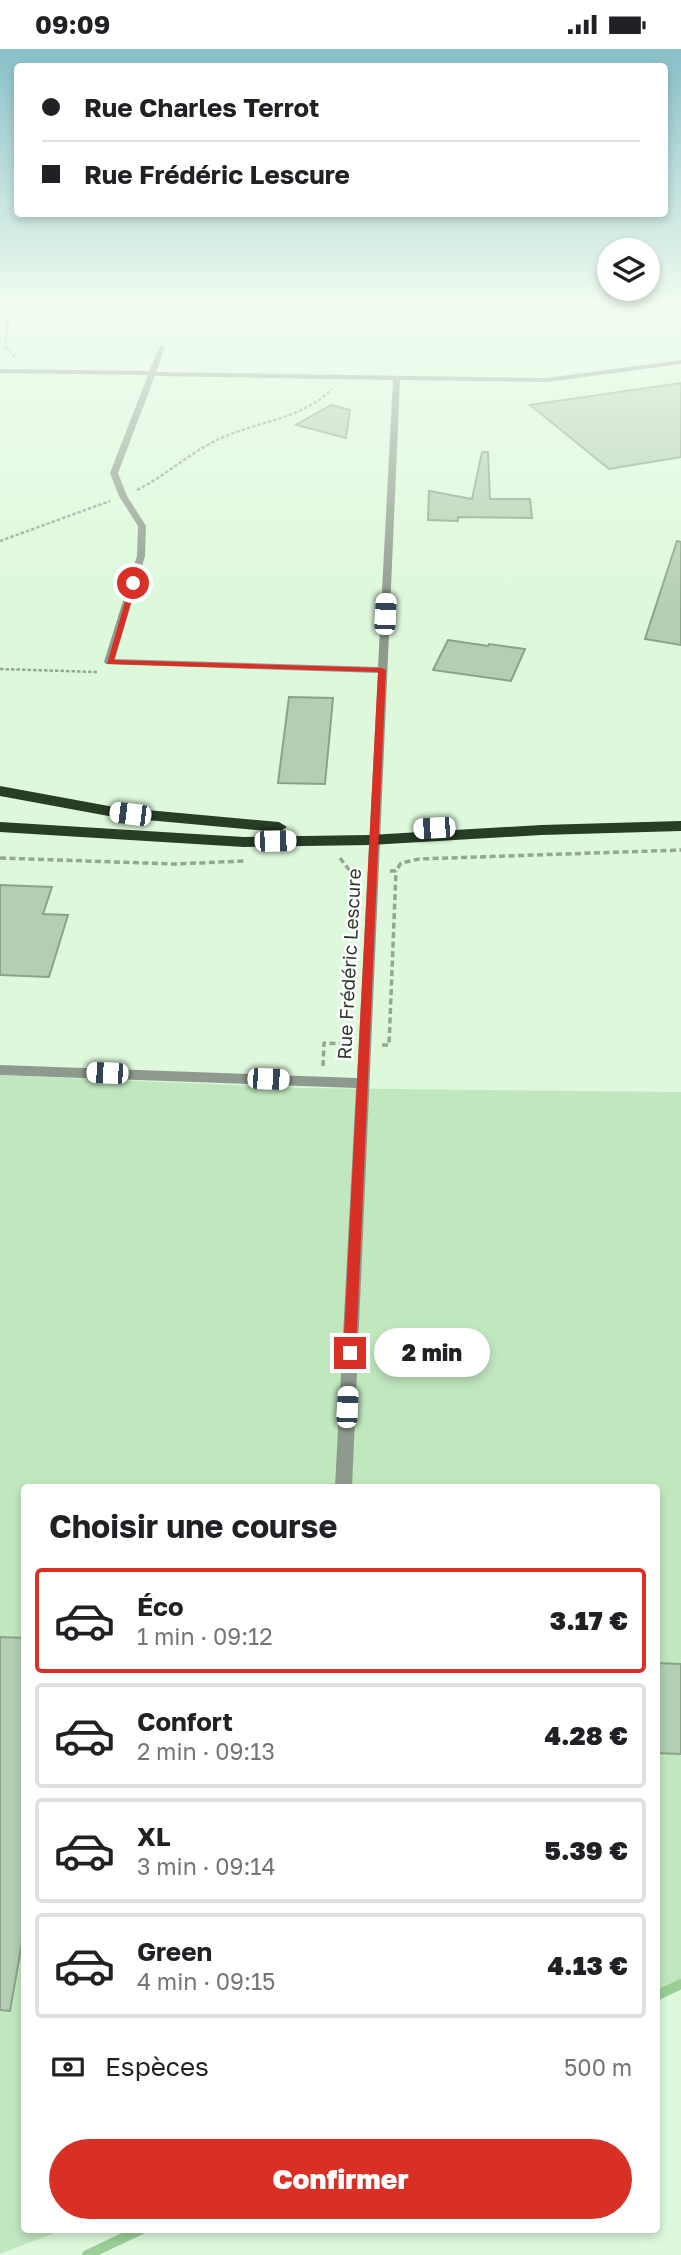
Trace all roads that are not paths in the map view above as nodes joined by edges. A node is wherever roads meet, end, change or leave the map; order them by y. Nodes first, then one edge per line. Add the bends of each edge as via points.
1 (140, 406) edge
2 (396, 406) edge
3 (382, 670) junction
4 (0, 792) edge
5 (681, 817) edge
6 (0, 818) edge
7 (681, 826) edge
8 (0, 827) edge
9 (374, 832) junction
10 (0, 833) edge
11 (84, 833) junction
12 (277, 834) junction
13 (0, 1070) edge
14 (362, 1083) junction
15 (344, 1484) edge

1 - 3 street via 114,473 142,526 141,556 109,662
2 - 3 street, Rue Frédéric Lescure
3 - 9 street, Rue Frédéric Lescure
4 - 12 highway
5 - 9 highway via 521,821
6 - 12 highway
7 - 9 highway
8 - 11 highway
9 - 12 highway
9 - 14 street, Rue Frédéric Lescure
10 - 11 highway
11 - 12 highway
13 - 14 street
14 - 15 street, Rue Frédéric Lescure

